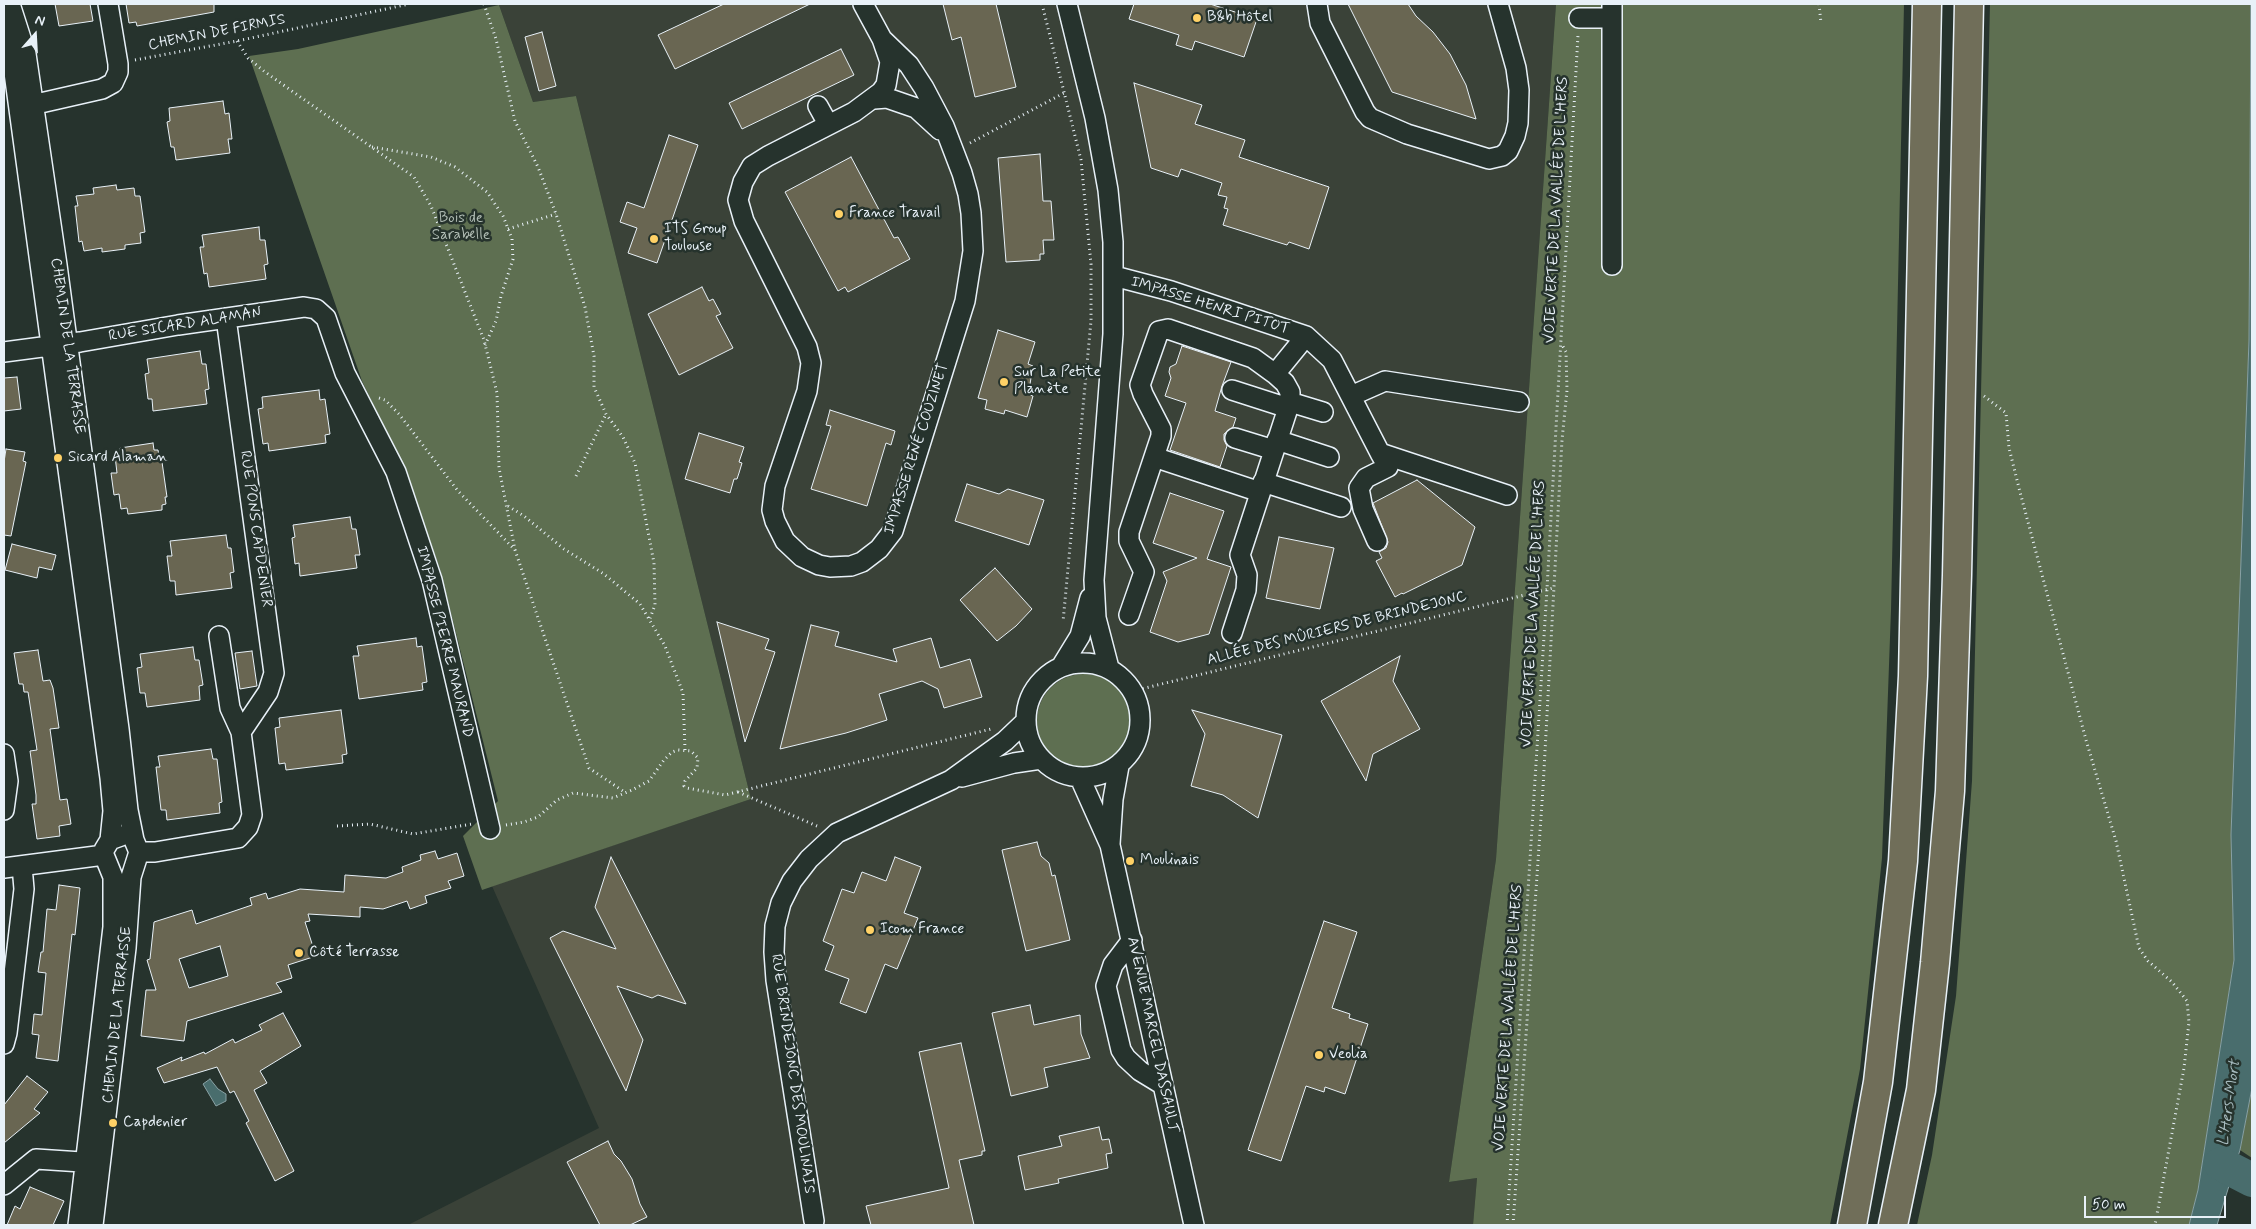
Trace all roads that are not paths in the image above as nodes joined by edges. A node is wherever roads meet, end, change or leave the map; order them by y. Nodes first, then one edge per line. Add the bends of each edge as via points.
1 (10, 4) edge
2 (108, 4) edge
3 (863, 4) edge
4 (1067, 4) edge
5 (1317, 4) edge
6 (1498, 4) edge
7 (1927, 4) edge
8 (1969, 4) edge
9 (1612, 11) edge
10 (1578, 18) road end
11 (4, 26) edge
12 (882, 39) junction
13 (874, 98) junction
14 (818, 106) dead end
15 (26, 107) junction
16 (828, 124) junction
17 (954, 152) junction
18 (1612, 265) dead end
19 (1114, 276) junction
20 (304, 307) joint
21 (226, 318) junction
22 (1306, 336) junction
23 (59, 345) junction
24 (4, 352) edge
25 (1275, 374) junction
26 (1232, 390) dead end
27 (1351, 396) junction
28 (1519, 402) dead end
29 (1289, 405) junction
30 (1323, 412) dead end
31 (1235, 438) dead end
32 (1276, 445) junction
33 (1380, 453) junction
34 (1329, 457) dead end
35 (1154, 458) junction
36 (1262, 487) junction
37 (1507, 495) dead end
38 (1341, 507) dead end
39 (1378, 541) dead end
40 (1094, 580) junction
41 (1129, 615) dead end
42 (1232, 633) dead end
43 (219, 636) dead end
44 (1061, 667) junction
45 (1109, 668) junction
46 (1026, 722) junction
47 (241, 732) junction
48 (4, 754) edge
49 (1041, 759) junction
50 (1119, 766) junction
51 (1080, 778) junction
52 (951, 780) junction
53 (4, 810) edge
54 (493, 825) road end
55 (1110, 845) junction
56 (136, 852) junction
57 (108, 854) junction
58 (13, 867) edge
59 (1132, 940) junction
60 (4, 1044) edge
61 (1163, 1085) junction
62 (94, 1163) junction
63 (4, 1185) edge
64 (814, 1222) dead end
65 (78, 1225) edge
66 (93, 1225) edge
67 (1194, 1225) edge
68 (1852, 1225) edge
69 (1893, 1225) edge

1 - 15 street, CHEMIN DE LA TERRASSE via 26,54
2 - 15 street via 118,64 113,83 102,89
3 - 12 street, IMPASSE RENÉ COUZINET
4 - 19 street, AVENUE MARCEL DASSAULT via 1095,118 1108,190
5 - 6 street via 1320,23 1365,112 1380,124 1488,159 1502,156 1512,145 1518,123 1520,90
7 - 68 highway via 1913,676 1903,861 1878,1082
8 - 69 highway via 1950,791 1921,1090
9 - 10 street
9 - 18 street
11 - 15 street, CHEMIN DE LA TERRASSE
12 - 13 street, IMPASSE RENÉ COUZINET via 890,62 889,73 886,85
12 - 17 street, IMPASSE RENÉ COUZINET via 909,65 924,88
13 - 16 street, IMPASSE RENÉ COUZINET
13 - 17 street, IMPASSE RENÉ COUZINET via 887,98 916,108 939,129
14 - 16 street
15 - 23 street, CHEMIN DE LA TERRASSE
16 - 17 street, IMPASSE RENÉ COUZINET via 752,166 738,200 744,220 810,355 810,381 775,486 772,510 785,541 802,558 819,565 841,567 862,562 880,549 898,519 971,274 972,212
19 - 22 street, IMPASSE HENRI PITOT via 1171,291
19 - 40 street, AVENUE MARCEL DASSAULT via 1113,334
20 - 21 street, RUE SICARD ALAMAN
20 - 54 street, IMPASSE PIERRE MAURAND via 316,309 326,318 345,374 396,472 432,580
21 - 23 street, RUE SICARD ALAMAN
21 - 47 street, RUE PONS CAPDENIER via 274,672 268,692
22 - 25 street
22 - 27 street via 1332,360
23 - 24 street, RUE SICARD ALAMAN
23 - 56 street, CHEMIN DE LA TERRASSE
23 - 57 street, CHEMIN DE LA TERRASSE via 110,778 113,811
25 - 29 street via 1288,388
25 - 35 street via 1253,358 1168,328 1159,331 1140,385 1161,429
26 - 29 street
27 - 28 street via 1385,381
27 - 33 street
29 - 30 street
29 - 32 street
31 - 32 street
32 - 34 street
32 - 36 street
33 - 37 street
33 - 39 street via 1388,468 1366,478 1359,488 1363,509
35 - 36 street
35 - 41 street via 1129,532 1129,541 1144,572
36 - 38 street
36 - 42 street via 1240,555 1247,575 1246,590
40 - 44 street, AVENUE MARCEL DASSAULT via 1080,636
40 - 45 street, AVENUE MARCEL DASSAULT via 1096,618
43 - 47 street via 230,708
44 - 45 street, AVENUE MARCEL DASSAULT via 1093,663
44 - 46 street, AVENUE MARCEL DASSAULT via 1034,689 1027,705
45 - 50 street, AVENUE MARCEL DASSAULT via 1133,691 1140,710 1140,731 1133,750
46 - 49 street, AVENUE MARCEL DASSAULT via 1030,742
46 - 52 street, RUE BRINDEJONC DES MOULINAIS
47 - 56 street via 252,815 248,827 238,838
48 - 53 street via 8,781
49 - 51 street, AVENUE MARCEL DASSAULT via 1059,772
49 - 52 street, RUE BRINDEJONC DES MOULINAIS
50 - 51 street, AVENUE MARCEL DASSAULT via 1101,775
50 - 55 street, AVENUE MARCEL DASSAULT
51 - 55 street, AVENUE MARCEL DASSAULT
52 - 64 street, RUE BRINDEJONC DES MOULINAIS via 837,833 809,859 792,881 781,903 775,926 776,980
55 - 59 street, AVENUE MARCEL DASSAULT
56 - 57 street via 123,870
56 - 57 street via 119,836
56 - 62 street, CHEMIN DE LA TERRASSE via 130,884 126,948
57 - 58 street
57 - 62 street, CHEMIN DE LA TERRASSE via 115,890
58 - 60 street via 24,889
59 - 61 street, AVENUE MARCEL DASSAULT
59 - 61 street via 1113,965 1106,986 1121,1050 1140,1071
61 - 67 street, AVENUE MARCEL DASSAULT
62 - 63 street via 36,1159
62 - 65 street, CHEMIN DE LA TERRASSE
62 - 66 street, CHEMIN DE LA TERRASSE

